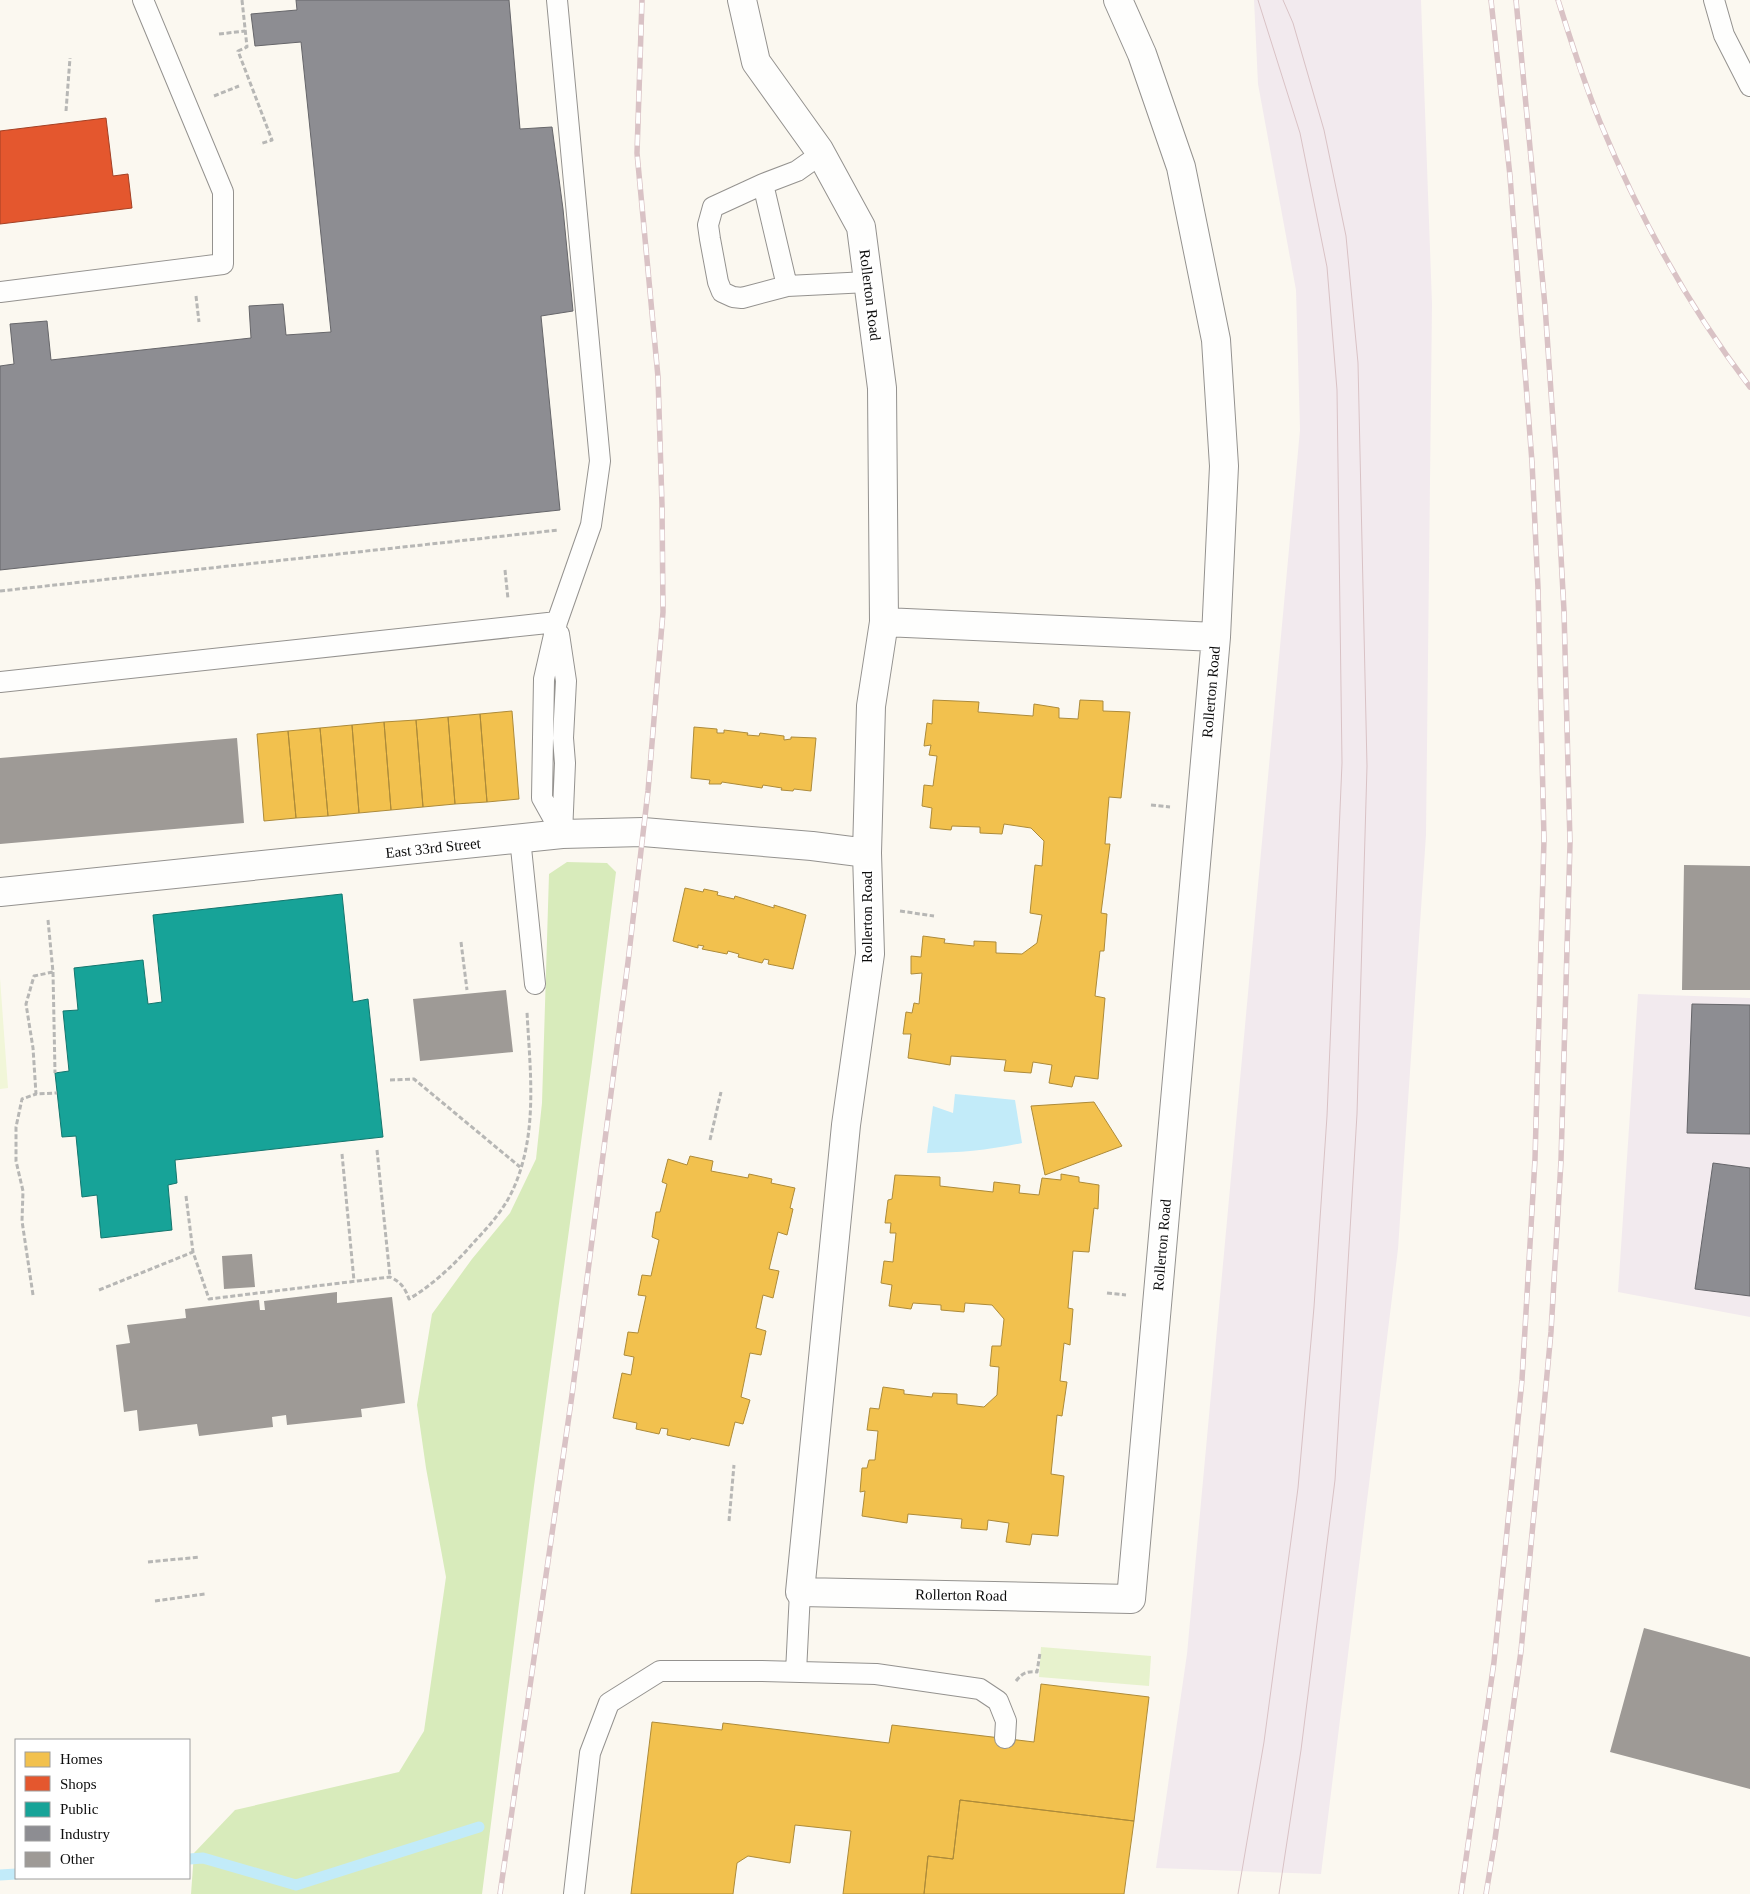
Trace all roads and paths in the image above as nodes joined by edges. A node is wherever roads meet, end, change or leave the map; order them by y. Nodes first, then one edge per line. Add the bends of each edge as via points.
1 (144, 0) edge
2 (242, 0) edge
3 (557, 0) edge
4 (742, 0) edge
5 (1118, 0) edge
6 (1714, 0) edge
7 (245, 31) junction
8 (219, 34) dead end
9 (70, 58) dead end
10 (1750, 86) edge
11 (66, 111) dead end
12 (260, 144) dead end
13 (821, 154) junction
14 (763, 184) junction
15 (868, 282) junction
16 (787, 286) junction
17 (0, 292) edge
18 (565, 529) dead end
19 (0, 591) edge
20 (557, 622) junction
21 (884, 622) junction
22 (1216, 637) junction
23 (0, 682) edge
24 (562, 834) junction
25 (520, 838) junction
26 (867, 853) junction
27 (47, 887) junction
28 (0, 892) edge
29 (461, 942) dead end
30 (53, 972) junction
31 (534, 984) joint
32 (467, 990) dead end
33 (55, 1073) dead end
34 (390, 1080) dead end
35 (721, 1092) dead end
36 (57, 1093) dead end
37 (36, 1094) junction
38 (710, 1140) dead end
39 (377, 1150) dead end
40 (342, 1154) dead end
41 (520, 1167) junction
42 (186, 1196) dead end
43 (193, 1252) junction
44 (390, 1277) junction
45 (354, 1281) junction
46 (99, 1290) dead end
47 (33, 1296) dead end
48 (734, 1465) dead end
49 (729, 1521) dead end
50 (200, 1556) dead end
51 (148, 1562) dead end
52 (800, 1592) junction
53 (205, 1594) dead end
54 (155, 1601) dead end
55 (1040, 1653) dead end
56 (796, 1672) junction
57 (1015, 1683) dead end
58 (1004, 1738) dead end
59 (574, 1894) edge

1 - 17 lane via 223,192 223,264
2 - 7 path
3 - 20 lane via 600,462 591,525
4 - 13 street, Rollerton Road via 756,62
5 - 22 street, Rollerton Road via 1142,54 1181,167 1216,340 1224,466
6 - 10 lane via 1724,36
7 - 8 path
7 - 12 path via 248,47 238,51 272,140
9 - 11 path
13 - 14 lane via 797,171
13 - 15 street, Rollerton Road via 861,227
14 - 16 lane
14 - 16 lane via 713,206 708,225 718,282 722,292 742,298
15 - 16 lane
15 - 21 street, Rollerton Road via 882,388
18 - 19 path
20 - 23 lane
20 - 24 lane via 566,681
21 - 22 street, Rollerton Road
21 - 26 street, Rollerton Road via 871,706
22 - 52 street, Rollerton Road via 1131,1599
24 - 25 street, East 33rd Street
24 - 26 street, East 33rd Street via 643,832
25 - 27 street, East 33rd Street
25 - 31 lane
26 - 52 street, Rollerton Road via 870,954 846,1125
27 - 28 street, East 33rd Street
27 - 30 path
29 - 32 path
30 - 33 path
30 - 37 path via 34,976 26,1004
31 - 41 path via 525,985 532,1104 527,1147
34 - 41 path via 414,1079
35 - 38 path
36 - 37 path
37 - 47 path via 22,1099 16,1127 16,1161 23,1190 22,1220
39 - 44 path
40 - 45 path
41 - 44 path via 515,1186 496,1218 462,1256 424,1290 409,1299 406,1289
42 - 43 path
43 - 45 path via 209,1299
43 - 46 path
44 - 45 path
48 - 49 path
50 - 51 path
52 - 56 lane
53 - 54 path
55 - 57 path via 1037,1672 1027,1671
56 - 58 lane via 876,1674 980,1689 1000,1705 1006,1721
56 - 59 lane via 660,1671 610,1703 590,1753

